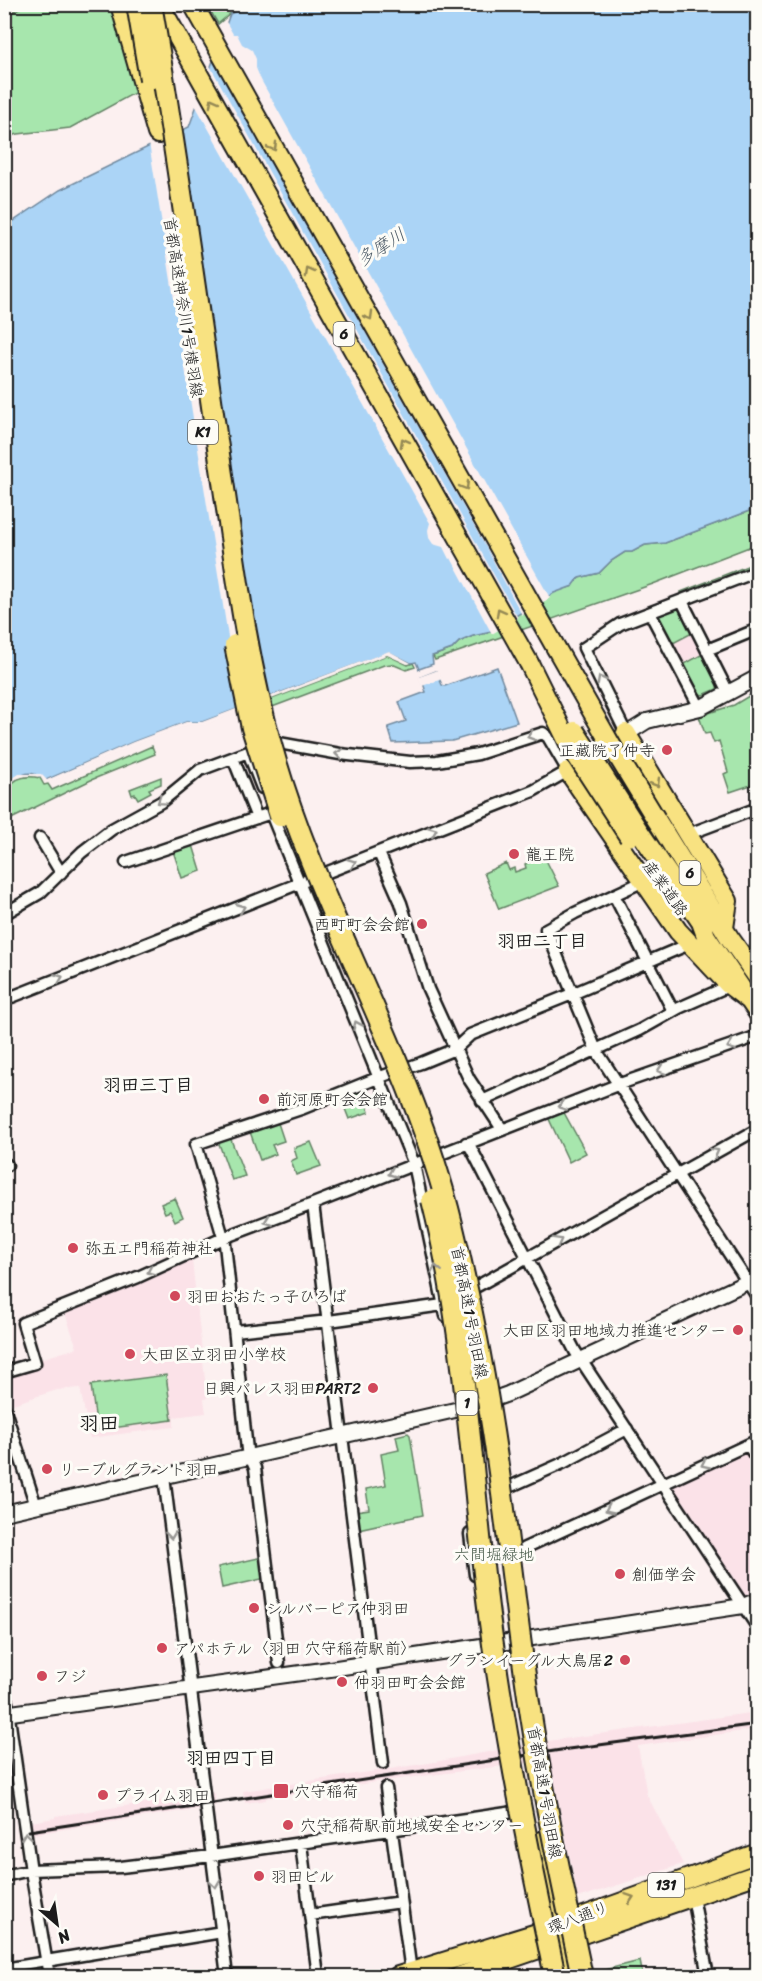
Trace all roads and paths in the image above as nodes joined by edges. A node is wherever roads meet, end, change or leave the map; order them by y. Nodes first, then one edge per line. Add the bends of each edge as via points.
1 (121, 4) edge
2 (137, 4) edge
3 (151, 4) edge
4 (159, 4) edge
5 (193, 4) edge
6 (158, 133) junction
7 (758, 571) edge
8 (682, 601) junction
9 (650, 613) junction
10 (758, 629) edge
11 (707, 650) junction
12 (758, 678) edge
13 (729, 694) junction
14 (700, 708) junction
15 (626, 733) junction
16 (277, 744) junction
17 (248, 752) junction
18 (233, 758) junction
19 (568, 771) junction
20 (758, 807) edge
21 (271, 813) junction
22 (257, 818) junction
23 (686, 835) junction
24 (40, 838) dead end
25 (300, 850) junction
26 (379, 853) junction
27 (126, 862) dead end
28 (61, 873) junction
29 (324, 874) junction
30 (644, 881) junction
31 (299, 885) junction
32 (614, 895) junction
33 (4, 914) edge
34 (724, 928) junction
35 (698, 940) junction
36 (647, 963) junction
37 (758, 978) edge
38 (729, 984) junction
39 (572, 994) junction
40 (4, 1000) edge
41 (753, 1007) edge
42 (673, 1011) junction
43 (758, 1036) edge
44 (455, 1048) junction
45 (596, 1050) junction
46 (405, 1068) junction
47 (380, 1077) junction
48 (617, 1085) junction
49 (482, 1101) junction
50 (502, 1129) junction
51 (758, 1129) edge
52 (466, 1143) junction
53 (438, 1155) junction
54 (414, 1164) junction
55 (676, 1174) junction
56 (313, 1204) junction
57 (223, 1238) junction
58 (526, 1258) junction
59 (752, 1280) edge
60 (470, 1290) junction
61 (758, 1298) edge
62 (444, 1305) junction
63 (328, 1321) junction
64 (235, 1331) junction
65 (581, 1360) junction
66 (4, 1372) edge
67 (492, 1400) junction
68 (4, 1407) edge
69 (461, 1410) junction
70 (627, 1430) junction
71 (494, 1434) junction
72 (342, 1437) junction
73 (471, 1438) junction
74 (753, 1442) edge
75 (249, 1458) junction
76 (758, 1460) edge
77 (164, 1477) junction
78 (662, 1484) junction
79 (507, 1488) junction
80 (36, 1506) junction
81 (4, 1513) edge
82 (516, 1552) junction
83 (758, 1600) edge
84 (743, 1606) junction
85 (758, 1628) edge
86 (528, 1638) junction
87 (485, 1646) junction
88 (279, 1663) dead end
89 (371, 1663) junction
90 (4, 1682) edge
91 (191, 1689) junction
92 (6, 1714) edge
93 (541, 1738) dead end
94 (383, 1763) dead end
95 (543, 1765) dead end
96 (386, 1788) dead end
97 (514, 1812) junction
98 (392, 1830) junction
99 (539, 1840) junction
100 (301, 1844) junction
101 (758, 1854) edge
102 (211, 1856) junction
103 (30, 1870) junction
104 (758, 1874) edge
105 (4, 1876) edge
106 (693, 1897) junction
107 (401, 1902) junction
108 (310, 1915) junction
109 (222, 1932) junction
110 (558, 1934) junction
111 (46, 1960) junction
112 (4, 1968) edge
113 (404, 1974) edge
114 (49, 1977) edge
115 (227, 1977) edge
116 (318, 1977) edge
117 (459, 1977) edge
118 (548, 1977) edge
119 (555, 1977) edge
120 (564, 1977) edge
121 (572, 1977) edge
122 (582, 1977) edge
123 (588, 1977) edge
124 (708, 1977) edge

1 - 6 highway
2 - 6 highway, 首都高速神奈川1号横羽線 / K1, bridge
3 - 25 highway, 首都高速神奈川1号横羽線 / K1, bridge via 246,632
35 -> 4 main road, 産業道路 / 6, bridge via 701,922 634,834 547,685 529,663
5 -> 34 main road, 産業道路 / 6, bridge via 614,750
6 - 25 highway, 首都高速神奈川1号横羽線 / K1, bridge via 243,690 269,786
7 - 8 street
8 - 9 street
8 - 11 street
9 - 14 street
15 -> 9 street via 584,648 620,624
10 - 11 street
11 - 13 street
12 - 13 street
13 - 14 street
14 - 15 street via 647,721
15 - 19 street
15 -> 23 main road
16 - 17 street
19 -> 16 street via 543,733 478,754 437,761 410,762
16 - 29 street
17 - 18 street
17 - 21 street
18 - 22 street
18 -> 28 street via 200,770 161,802 112,829
26 -> 19 street via 533,791
19 - 30 main road
20 - 23 street
21 - 22 street
21 - 31 street
22 - 27 street
23 - 34 main road via 728,901
24 - 28 street
25 - 71 highway, 首都高速1号羽田線 / 1, bridge via 419,1114 466,1285
25 - 73 highway, 首都高速1号羽田線 / 1, bridge via 425,1171 451,1290
29 -> 26 street
26 - 44 street via 401,903 428,989
28 - 33 street via 40,892
29 - 31 street
29 - 46 street via 372,981
30 - 32 street
30 - 35 main road
40 -> 31 street
47 -> 31 street
32 - 36 street
32 - 39 street via 546,929
34 - 35 street
34 - 37 main road, 産業道路 / 6
35 - 36 street
35 - 38 main road
35 - 41 main road, 産業道路 / 6
36 - 39 street
36 - 42 street
38 - 41 main road
38 - 42 street
39 - 44 street via 470,1035
39 - 45 street
42 - 45 street
43 -> 48 street
44 - 46 street
44 - 49 street
45 - 48 street
45 - 49 street
46 - 47 street
46 - 53 street
47 - 54 street
47 - 57 street via 302,1109 196,1144
48 -> 50 street
48 - 55 street
49 - 50 street
50 - 52 street
55 -> 51 street
52 - 53 street
52 - 58 street
53 - 54 street
53 - 60 street
54 -> 56 street
62 -> 54 street
58 -> 55 street
55 - 59 street
56 -> 57 street
56 - 63 street
57 - 64 street
57 -> 66 street via 23,1323 34,1363
58 - 60 street
58 - 65 street
59 - 61 street
59 - 65 street
60 - 62 street
60 - 67 street
62 - 63 street
62 - 69 street
63 - 64 street
63 - 72 street
64 - 75 street
65 - 67 street
65 - 70 street
67 - 69 street
67 - 79 street
68 - 80 street
69 - 72 street
69 - 87 street via 472,1557
70 - 78 street
70 - 79 street
71 - 99 highway, bridge via 502,1574
71 - 122 highway, 首都高速1号羽田線 / 1, bridge via 529,1699 552,1838
72 - 75 street
72 - 89 street
73 - 99 highway, bridge
73 - 119 highway, 首都高速1号羽田線 / 1, bridge via 484,1575 502,1700
74 - 76 street
74 -> 78 street
75 - 77 street
75 - 88 street via 255,1468
77 - 80 street
77 -> 91 street
78 -> 82 street
78 - 84 street
79 - 82 street
80 - 81 street
82 - 86 street
83 - 84 street
84 - 85 street
84 - 86 street
86 - 87 street
86 - 93 street
87 - 89 street
87 - 97 street
89 - 91 street
89 - 94 street
90 - 92 street
91 - 92 street
91 - 102 street
103 -> 92 street
95 - 110 street
96 - 98 street
97 - 98 street
97 - 110 street
98 - 100 street
98 - 107 street
99 - 110 highway
100 - 102 street
100 - 108 street
110 -> 101 main road, 環八通り / 131
102 - 103 street via 121,1867
102 -> 109 street
103 - 105 street
103 - 111 street
104 - 106 main road, 環八通り / 131
106 - 110 main road, 環八通り / 131
106 - 124 street
107 - 108 street
107 - 113 street
108 - 116 street
109 - 111 street
109 - 115 street
110 - 113 main road, 環八通り / 131
110 - 117 main road, 環八通り / 131
110 - 118 street
110 - 120 highway
110 - 121 highway
110 - 123 street
111 - 112 street
111 - 114 street

